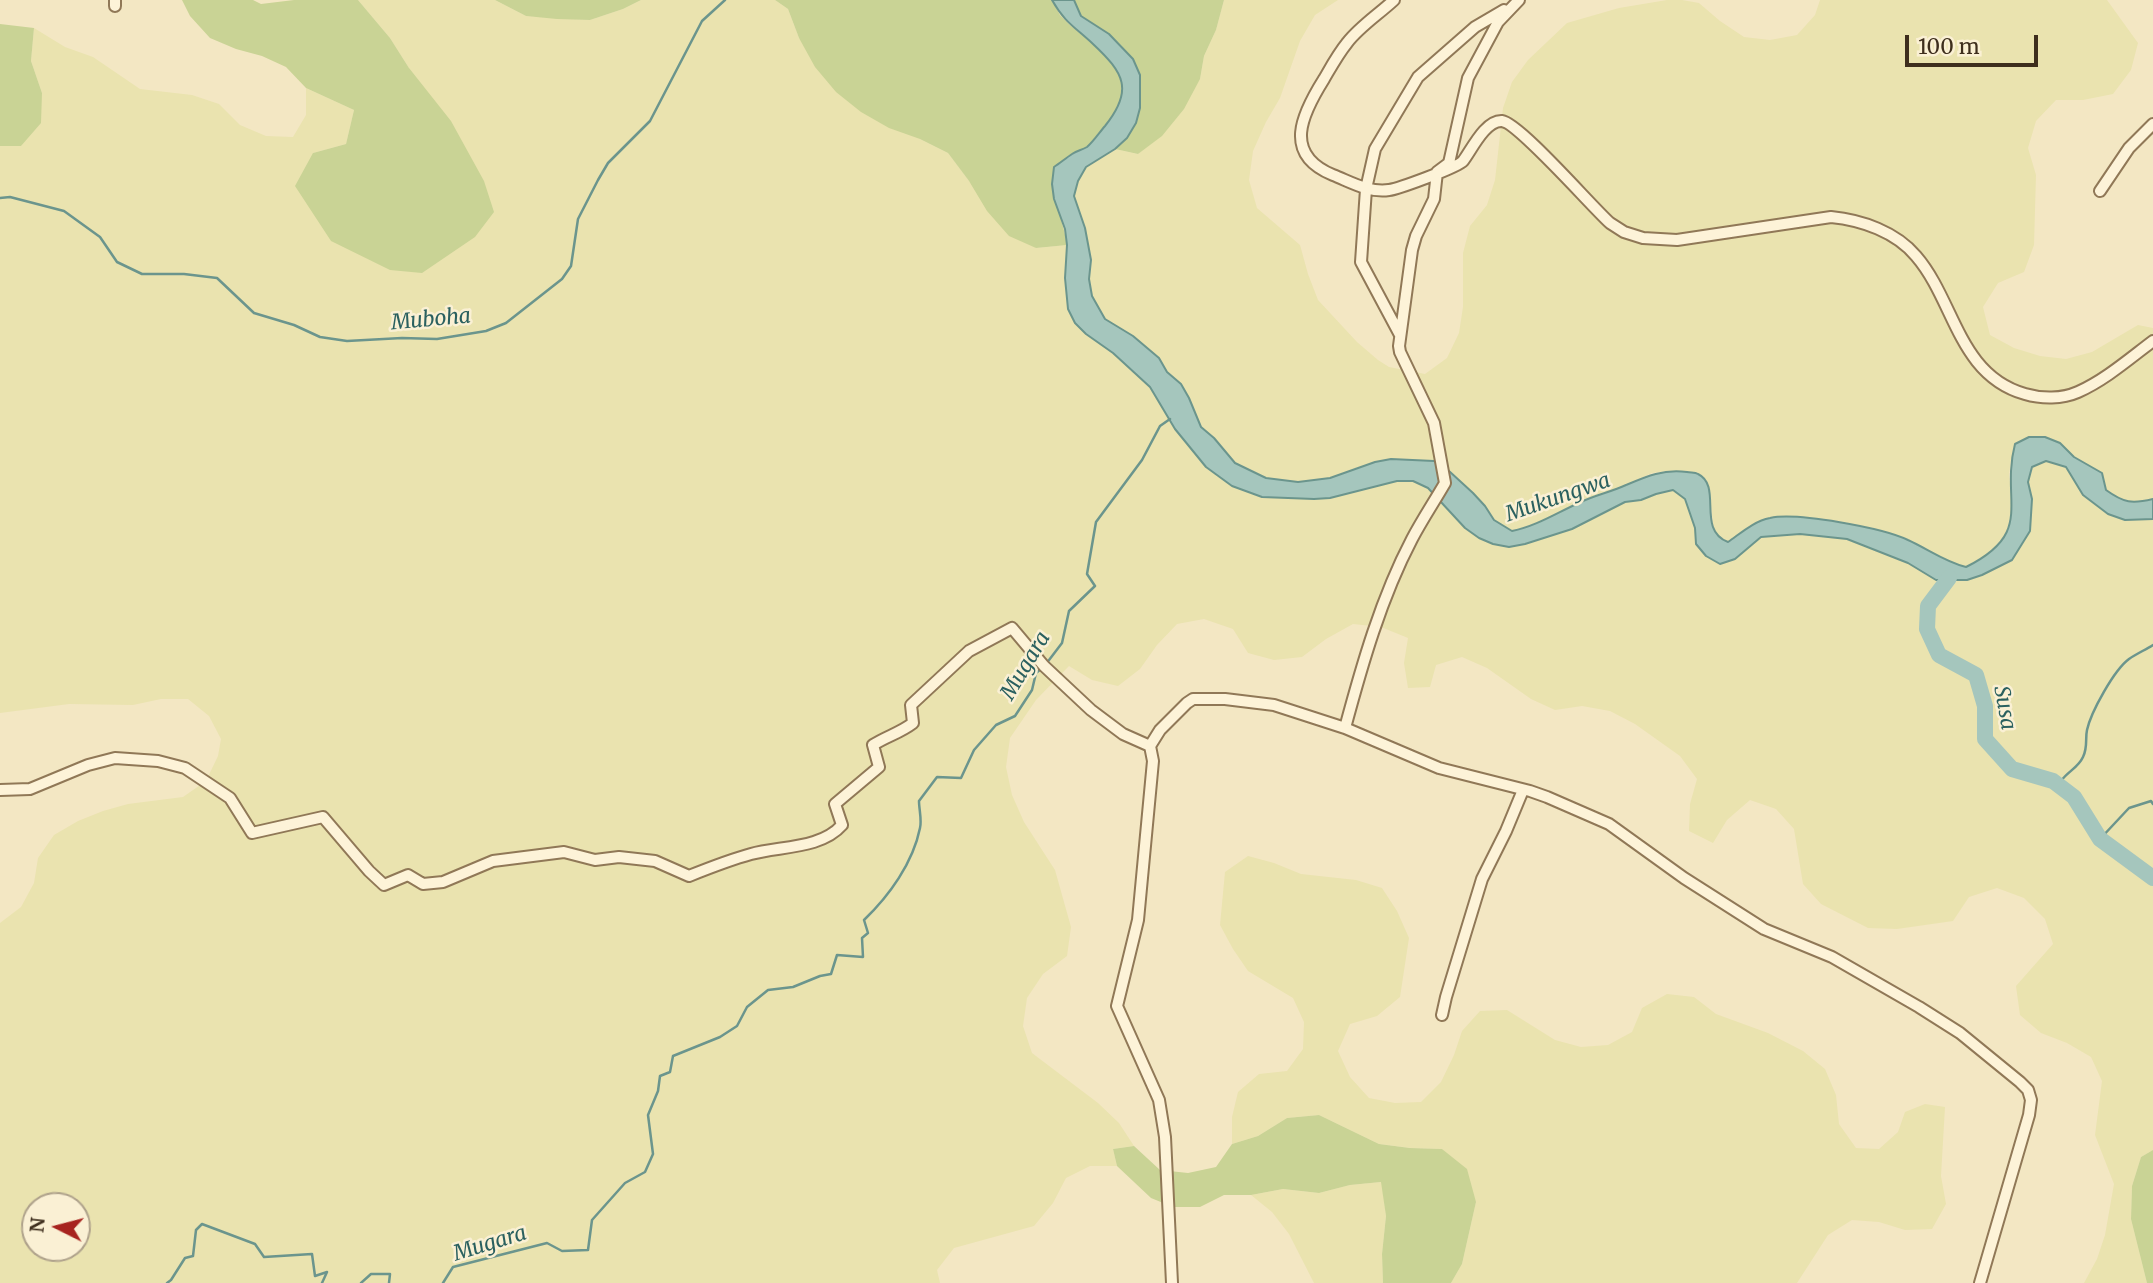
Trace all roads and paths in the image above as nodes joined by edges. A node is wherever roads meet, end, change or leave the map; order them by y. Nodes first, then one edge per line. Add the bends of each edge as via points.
1 (1394, 0) edge
2 (1518, 1) edge
3 (2153, 124) edge
4 (1437, 172) junction
5 (1366, 189) junction
6 (2100, 191) dead end
7 (1400, 335) junction
8 (2153, 341) edge
9 (1345, 728) junction
10 (1150, 746) junction
11 (0, 790) edge
12 (1523, 790) junction
13 (1442, 1015) dead end
14 (1172, 1283) edge
15 (1980, 1283) edge

1 - 5 street via 1347,42 1310,102 1300,128 1302,150 1320,170
2 - 4 street via 1498,22 1468,78 1449,163
2 - 5 street via 1475,27 1418,78 1375,149
3 - 6 street via 2129,148
4 - 5 street via 1391,190
4 - 7 street via 1434,199 1412,250
4 - 8 street via 1460,164 1482,134 1500,121 1533,144 1610,223 1643,238 1677,240 1831,217 1869,225 1896,237 1915,254 1930,274 1956,331 1981,366 1997,382 2031,396 2075,393 2101,380
5 - 7 street via 1361,262
7 - 9 street via 1399,352 1434,424 1445,483 1395,576
9 - 10 street via 1274,705 1193,699
9 - 12 street via 1438,768
10 - 11 street via 1123,734 1091,710 1012,628 969,651 911,705 913,723 873,745 880,767 835,804 842,825 833,835 753,853 689,876 655,861 595,860 564,852 493,861 443,882 423,884 408,875 384,884 323,817 252,833 230,798 184,768 158,761 115,758 30,789
10 - 14 street via 1153,761 1139,912 1117,1006 1159,1100
12 - 13 street via 1482,879
12 - 15 street via 1609,824 1764,929 1832,957 1919,1007 1969,1040 2028,1090 2029,1115

